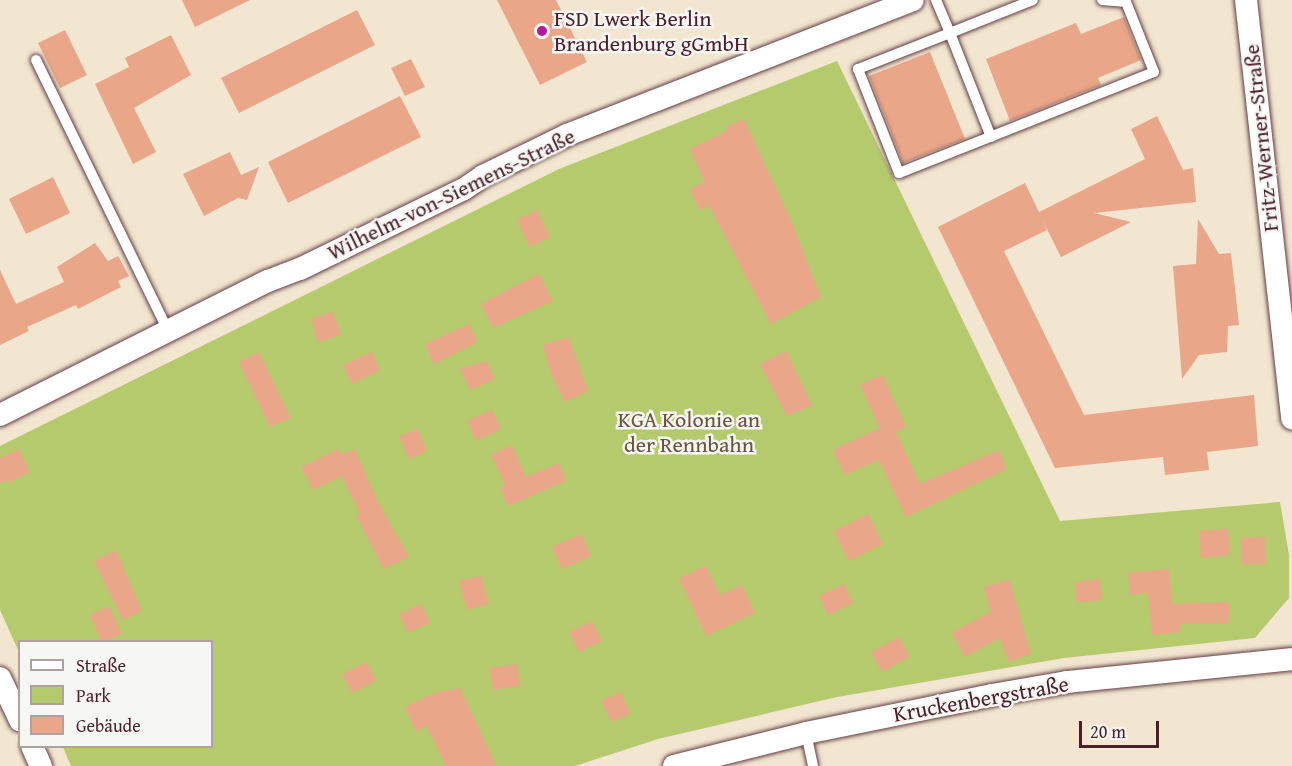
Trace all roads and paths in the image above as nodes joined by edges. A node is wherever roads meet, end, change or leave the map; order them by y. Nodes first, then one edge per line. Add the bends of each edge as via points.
1 (914, 0) edge
2 (936, 0) edge
3 (1033, 0) edge
4 (1102, 0) edge
5 (1246, 0) edge
6 (950, 33) junction
7 (36, 60) dead end
8 (991, 137) junction
9 (168, 331) junction
10 (0, 415) edge
11 (1292, 418) edge
12 (1292, 659) edge
13 (0, 678) edge
14 (18, 716) edge
15 (806, 733) junction
16 (32, 748) edge
17 (41, 766) edge
18 (674, 766) edge
19 (813, 766) edge

1 - 9 street, Wilhelm-von-Siemens-Straße via 567,135 464,189
2 - 6 lane
3 - 6 lane
4 - 8 lane via 1126,2 1154,72
5 - 11 street, Fritz-Werner-Straße
6 - 8 lane
6 - 8 lane via 858,69 862,80 899,173
7 - 9 lane
9 - 10 street, Wilhelm-von-Siemens-Straße
12 - 15 street, Kruckenbergstraße via 1067,682
13 - 14 street
15 - 18 street, Kruckenbergstraße
15 - 19 lane
16 - 17 street

